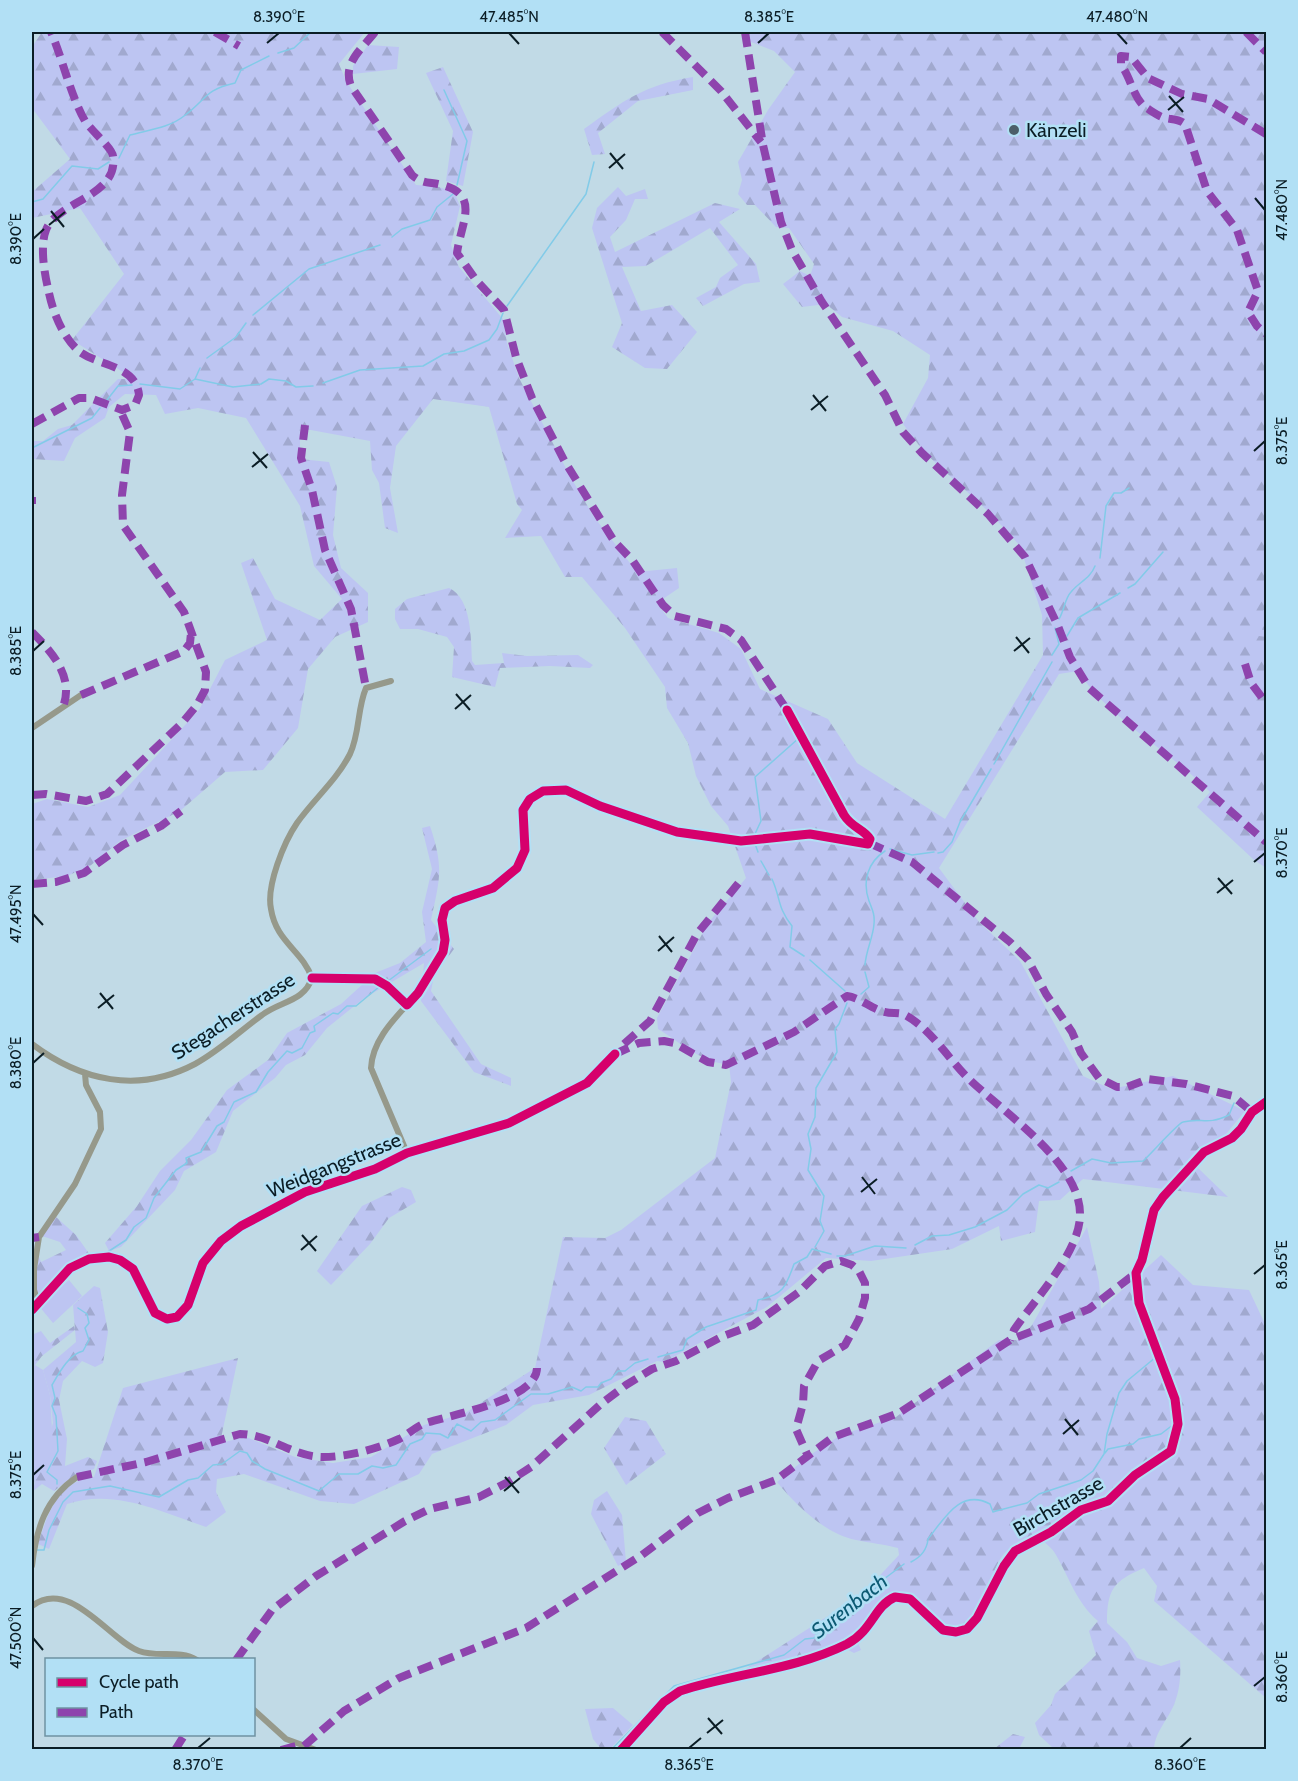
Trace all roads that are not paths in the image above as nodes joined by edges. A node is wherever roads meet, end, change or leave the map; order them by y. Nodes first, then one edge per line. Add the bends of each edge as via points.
1 (392, 681) dead end
2 (81, 695) dead end
3 (787, 710) dead end
4 (32, 728) edge
5 (312, 978) junction
6 (406, 1005) junction
7 (32, 1044) edge
8 (615, 1054) dead end
9 (85, 1074) junction
10 (1266, 1102) edge
11 (407, 1153) junction
12 (38, 1303) junction
13 (32, 1310) edge
14 (77, 1477) dead end
15 (32, 1566) edge
16 (32, 1606) edge
17 (195, 1658) edge
18 (255, 1711) edge
19 (316, 1749) edge
20 (621, 1749) edge

1 - 5 street via 366,688 351,752 333,781 295,826 272,882 270,906 277,930 305,962
2 - 4 street
3 - 6 street via 844,815 853,827 868,835 869,843 805,834 741,841 677,832 566,790 543,791 530,799 523,810 525,849 514,871 493,888 445,908 443,952
5 - 6 street via 375,979
5 - 9 street, Stegacherstrasse via 301,996 266,1012 197,1063 177,1072 133,1082
6 - 11 street via 383,1034 372,1068
7 - 9 street, Stegacherstrasse
8 - 11 street, Weidgangstrasse via 587,1083 508,1123
9 - 12 street via 86,1085 100,1112 100,1129 75,1184 39,1237 34,1269
10 - 20 street, Birchstrasse via 1252,1112 1232,1138 1204,1152 1163,1197 1155,1210 1136,1273 1139,1303 1175,1399 1177,1432 1168,1455 1136,1475 1108,1501 1081,1510 1016,1551 967,1629 943,1630 910,1599 895,1597 883,1605 861,1636 824,1654 680,1691 664,1702
11 - 12 street, Weidgangstrasse via 375,1169 305,1192 231,1232 203,1263 187,1308 177,1317 167,1319 155,1313 133,1269 109,1257 89,1259 70,1268
12 - 13 street
14 - 15 street via 46,1507
16 - 17 street via 44,1599 59,1600 91,1615 138,1651
18 - 19 street via 286,1739

